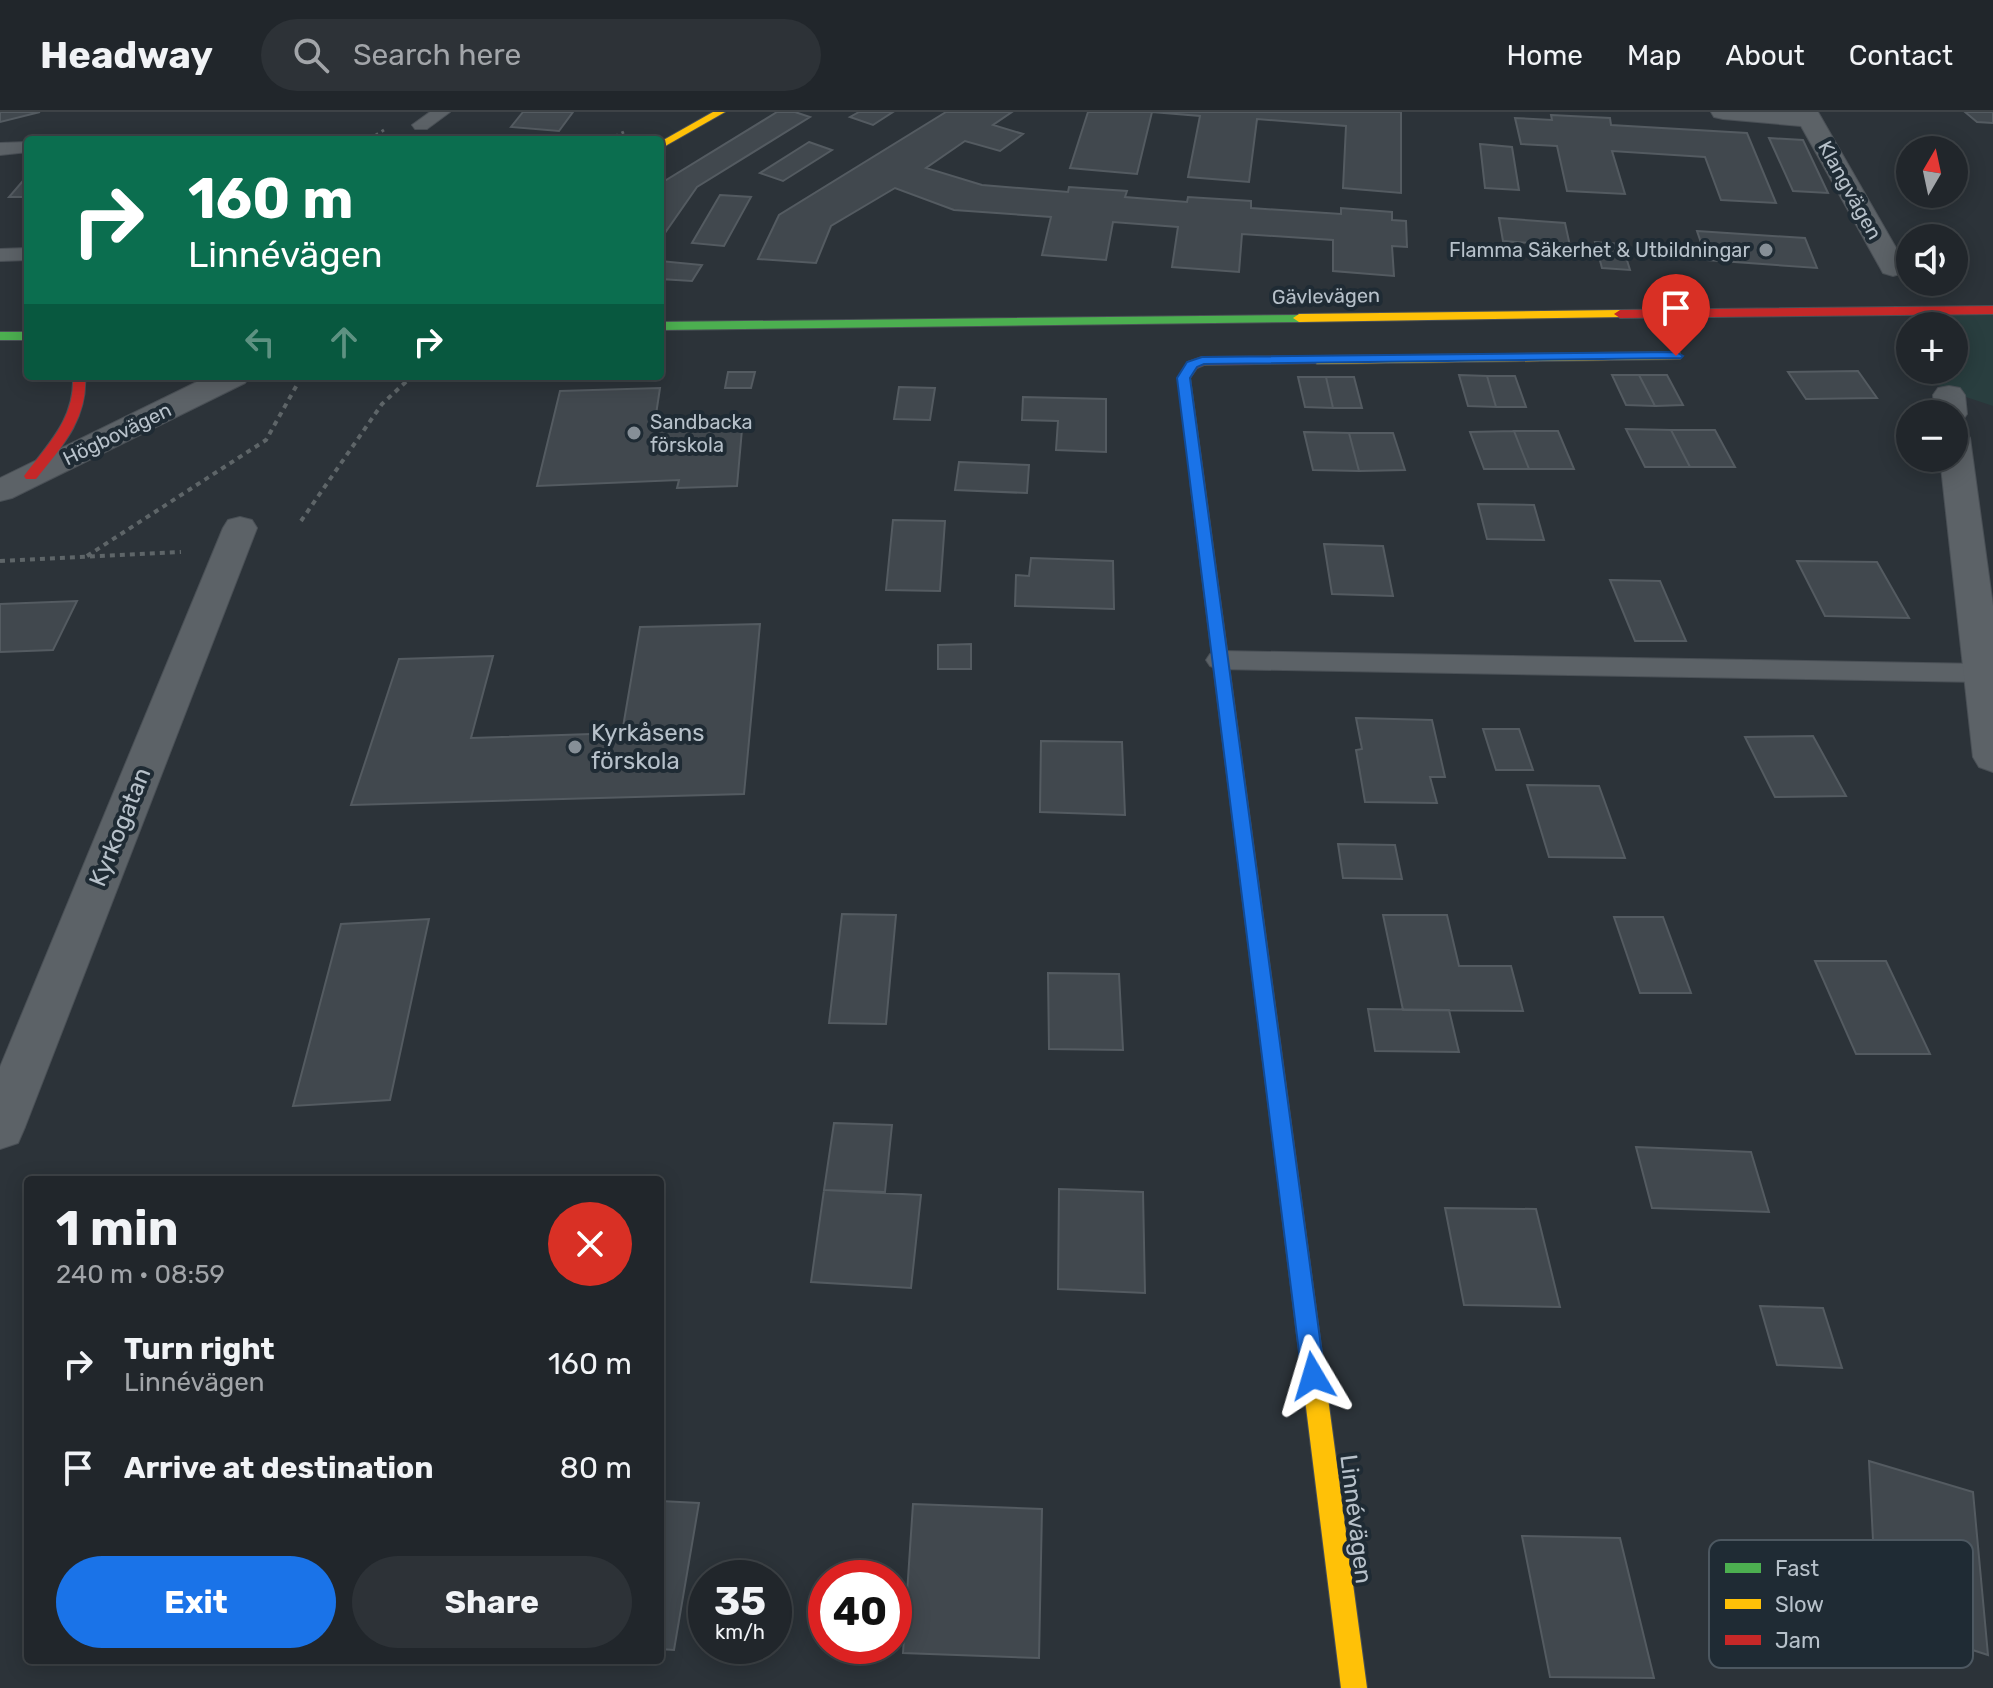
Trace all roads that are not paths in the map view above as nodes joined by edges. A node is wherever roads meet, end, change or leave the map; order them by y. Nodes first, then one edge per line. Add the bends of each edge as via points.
1 (442, 112) edge
2 (720, 112) edge
3 (1723, 112) edge
4 (1808, 115) edge
5 (421, 125) dead end
6 (664, 144) edge
7 (24, 147) edge
8 (0, 150) edge
9 (24, 254) edge
10 (0, 255) edge
11 (1893, 267) dead end
12 (1993, 310) edge
13 (664, 326) edge
14 (1, 336) edge
15 (24, 336) edge
16 (24, 343) edge
17 (1676, 356) dead end
18 (80, 380) edge
19 (226, 380) edge
20 (1958, 472) edge
21 (31, 476) junction
22 (0, 491) edge
23 (235, 540) road end
24 (1219, 660) junction
25 (1982, 673) junction
26 (1993, 757) edge
27 (0, 1127) edge
28 (1354, 1688) edge

1 - 5 lane
2 - 6 main road
3 - 4 street
4 - 11 street, Klangvägen
7 - 8 lane
9 - 10 lane
12 - 13 main road, Gävlevägen
14 - 15 main road
14 - 16 main road
17 - 24 main road, Linnévägen via 1192,365 1184,378
18 - 21 main road via 80,403
19 - 21 street, Högbovägen
20 - 25 street
21 - 22 street, Högbovägen
23 - 27 street, Kyrkogatan
24 - 25 lane
24 - 28 main road, Linnévägen
25 - 26 street

